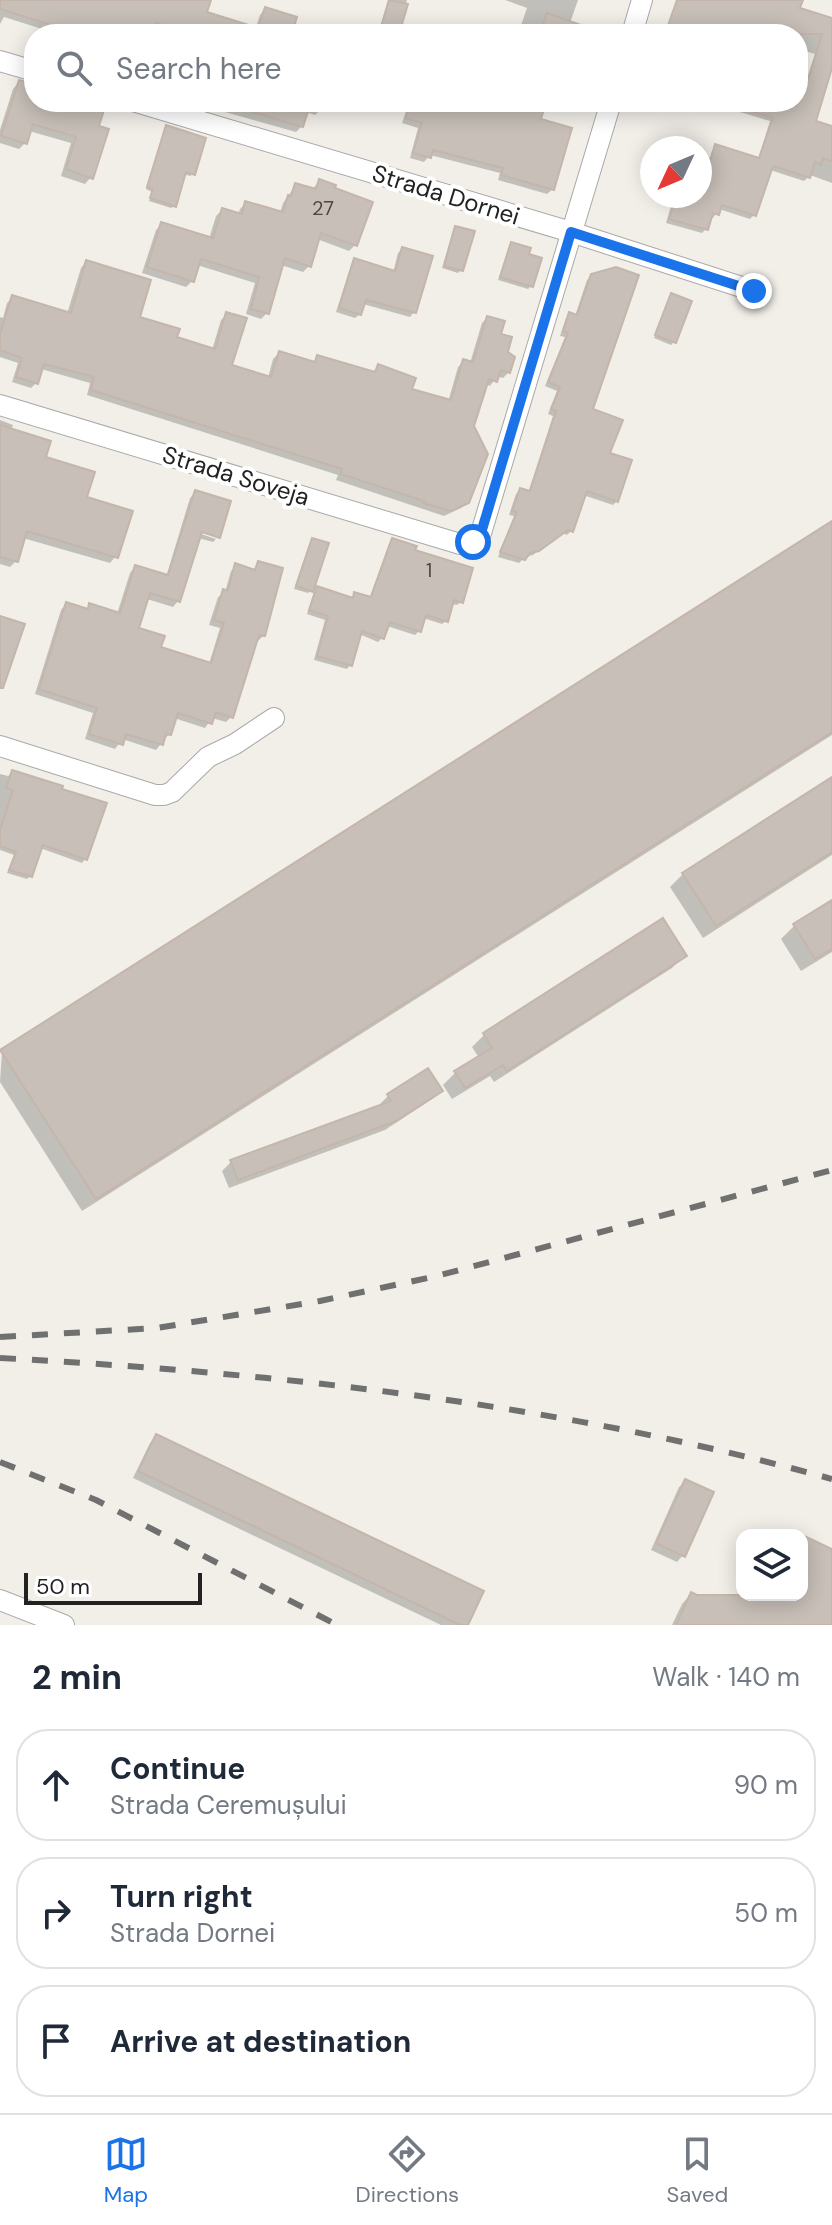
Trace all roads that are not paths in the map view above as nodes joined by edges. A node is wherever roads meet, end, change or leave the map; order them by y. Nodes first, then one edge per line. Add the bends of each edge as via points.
1 (642, 0) edge
2 (635, 24) edge
3 (0, 61) edge
4 (24, 68) edge
5 (169, 112) edge
6 (608, 112) edge
7 (571, 232) junction
8 (754, 291) dead end
9 (0, 405) edge
10 (274, 718) dead end
11 (0, 746) edge
12 (0, 1600) edge
13 (64, 1625) edge

1 - 2 street
3 - 4 street
5 - 7 street, Strada Dornei
6 - 7 street
7 - 8 street, Strada Dornei
7 - 9 street, Strada Soveja via 481,533 473,542 460,544
10 - 11 street via 208,757 164,795
12 - 13 street

